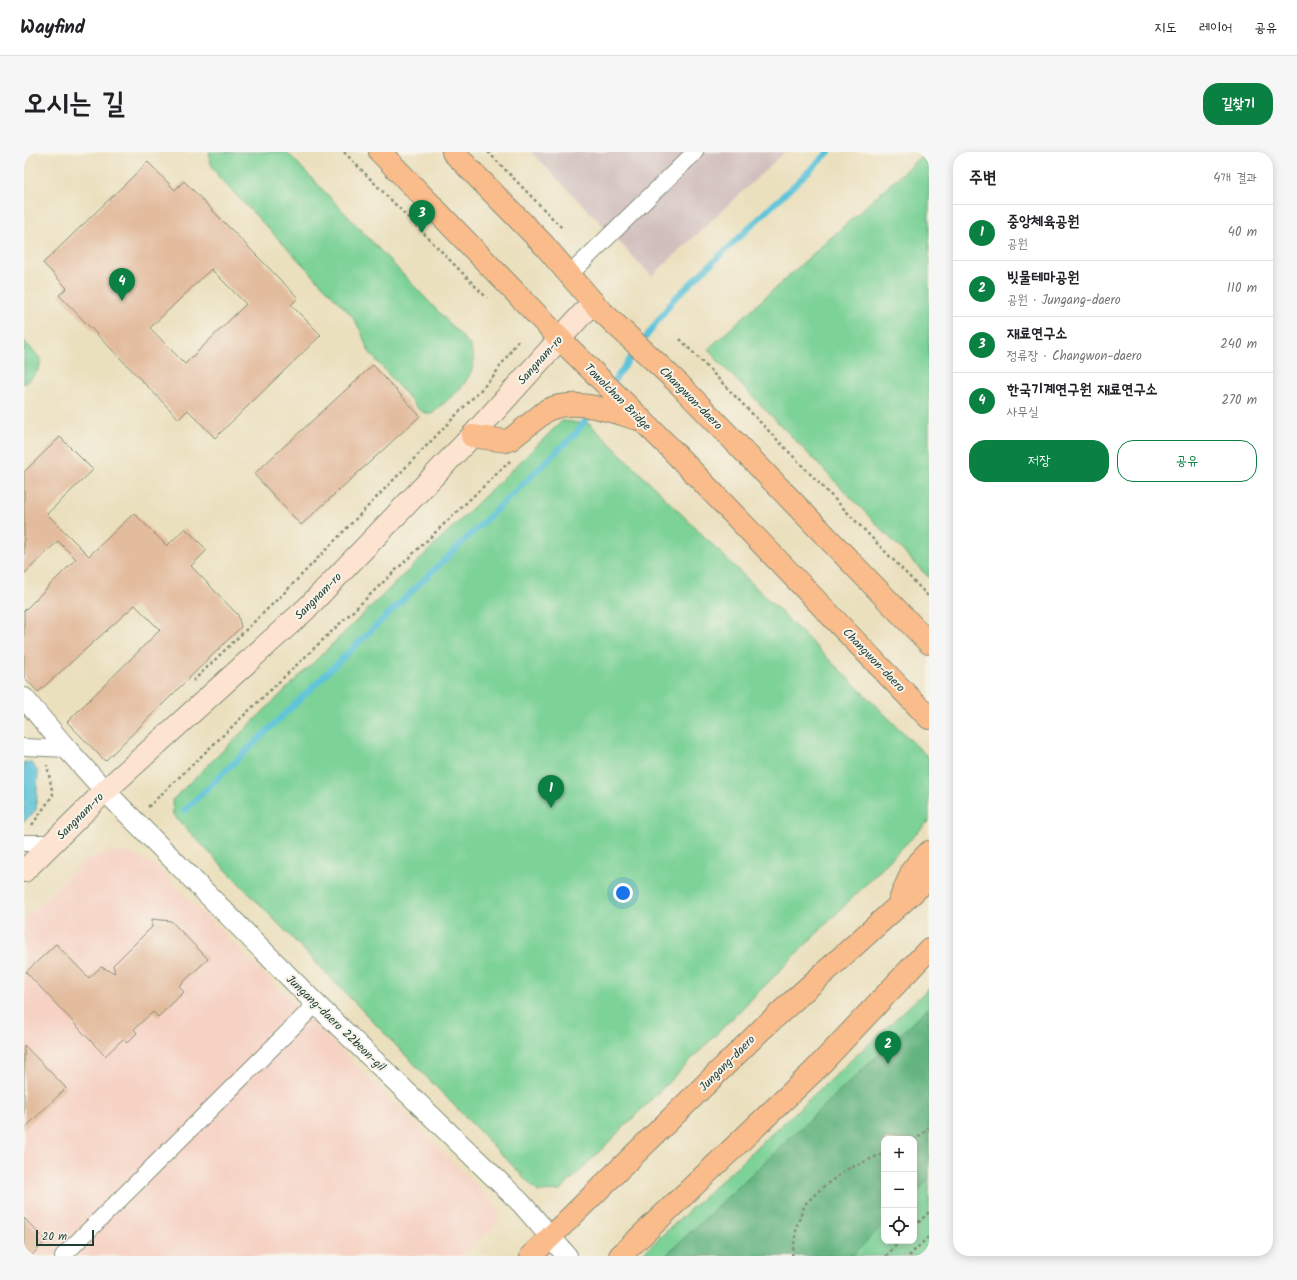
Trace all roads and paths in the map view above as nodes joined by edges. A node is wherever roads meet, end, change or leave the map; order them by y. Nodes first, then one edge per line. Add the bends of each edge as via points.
1 (344, 152) edge
2 (380, 152) edge
3 (453, 152) edge
4 (488, 152) edge
5 (695, 152) edge
6 (562, 228) dead end
7 (569, 275) junction
8 (487, 298) dead end
9 (595, 305) junction
10 (519, 339) dead end
11 (680, 339) dead end
12 (564, 342) junction
13 (641, 420) junction
14 (472, 436) junction
15 (668, 447) joint
16 (511, 460) dead end
17 (929, 597) edge
18 (929, 643) edge
19 (192, 682) dead end
20 (24, 698) edge
21 (929, 718) edge
22 (24, 747) edge
23 (67, 749) junction
24 (42, 761) dead end
25 (105, 791) junction
26 (146, 808) dead end
27 (26, 835) edge
28 (53, 843) junction
29 (929, 852) edge
30 (24, 871) edge
31 (929, 878) edge
32 (899, 905) junction
33 (929, 949) edge
34 (929, 962) edge
35 (908, 971) junction
36 (316, 1004) junction
37 (929, 1128) edge
38 (917, 1138) edge
39 (881, 1155) edge
40 (929, 1212) edge
41 (917, 1224) edge
42 (929, 1236) edge
43 (551, 1237) junction
44 (897, 1244) edge
45 (63, 1256) edge
46 (531, 1256) edge
47 (567, 1256) edge
48 (620, 1256) edge
49 (792, 1256) edge
50 (886, 1256) edge
51 (909, 1256) edge

1 - 8 path
2 - 12 main road
3 - 7 main road, Changwon-daero via 544,245
4 - 6 path
5 - 7 street
7 - 9 main road, Changwon-daero
9 - 12 main road, Sangnam-ro
9 - 18 main road, Changwon-daero via 679,384
10 - 19 path via 494,377 287,590
11 - 17 path
12 - 13 main road, Towolchon Bridge
12 - 14 main road, Sangnam-ro
13 - 14 main road via 582,405 555,406 506,441
13 - 15 main road, Towolchon Bridge
14 - 25 main road, Sangnam-ro via 306,609
15 - 21 main road, Changwon-daero
16 - 26 path
20 - 23 street, Jungang-daero 22beon-gil
22 - 23 street
23 - 25 street, Jungang-daero 22beon-gil
24 - 27 path via 48,765 53,795
25 - 28 main road, Sangnam-ro
25 - 36 street, Jungang-daero 22beon-gil
27 - 28 street
28 - 30 main road, Sangnam-ro
29 - 32 main road via 913,869
31 - 32 main road, Jungang-daero
32 - 43 main road, Jungang-daero via 762,1028
33 - 35 main road
34 - 35 main road
35 - 48 main road via 813,1072
36 - 43 street, Jungang-daero 22beon-gil via 521,1203
36 - 45 street
37 - 38 path
39 - 49 path via 846,1170 823,1186 805,1204 797,1225
40 - 41 path
42 - 51 path
43 - 46 main road, Jungang-daero
43 - 47 street, Jungang-daero 22beon-gil
44 - 50 path

